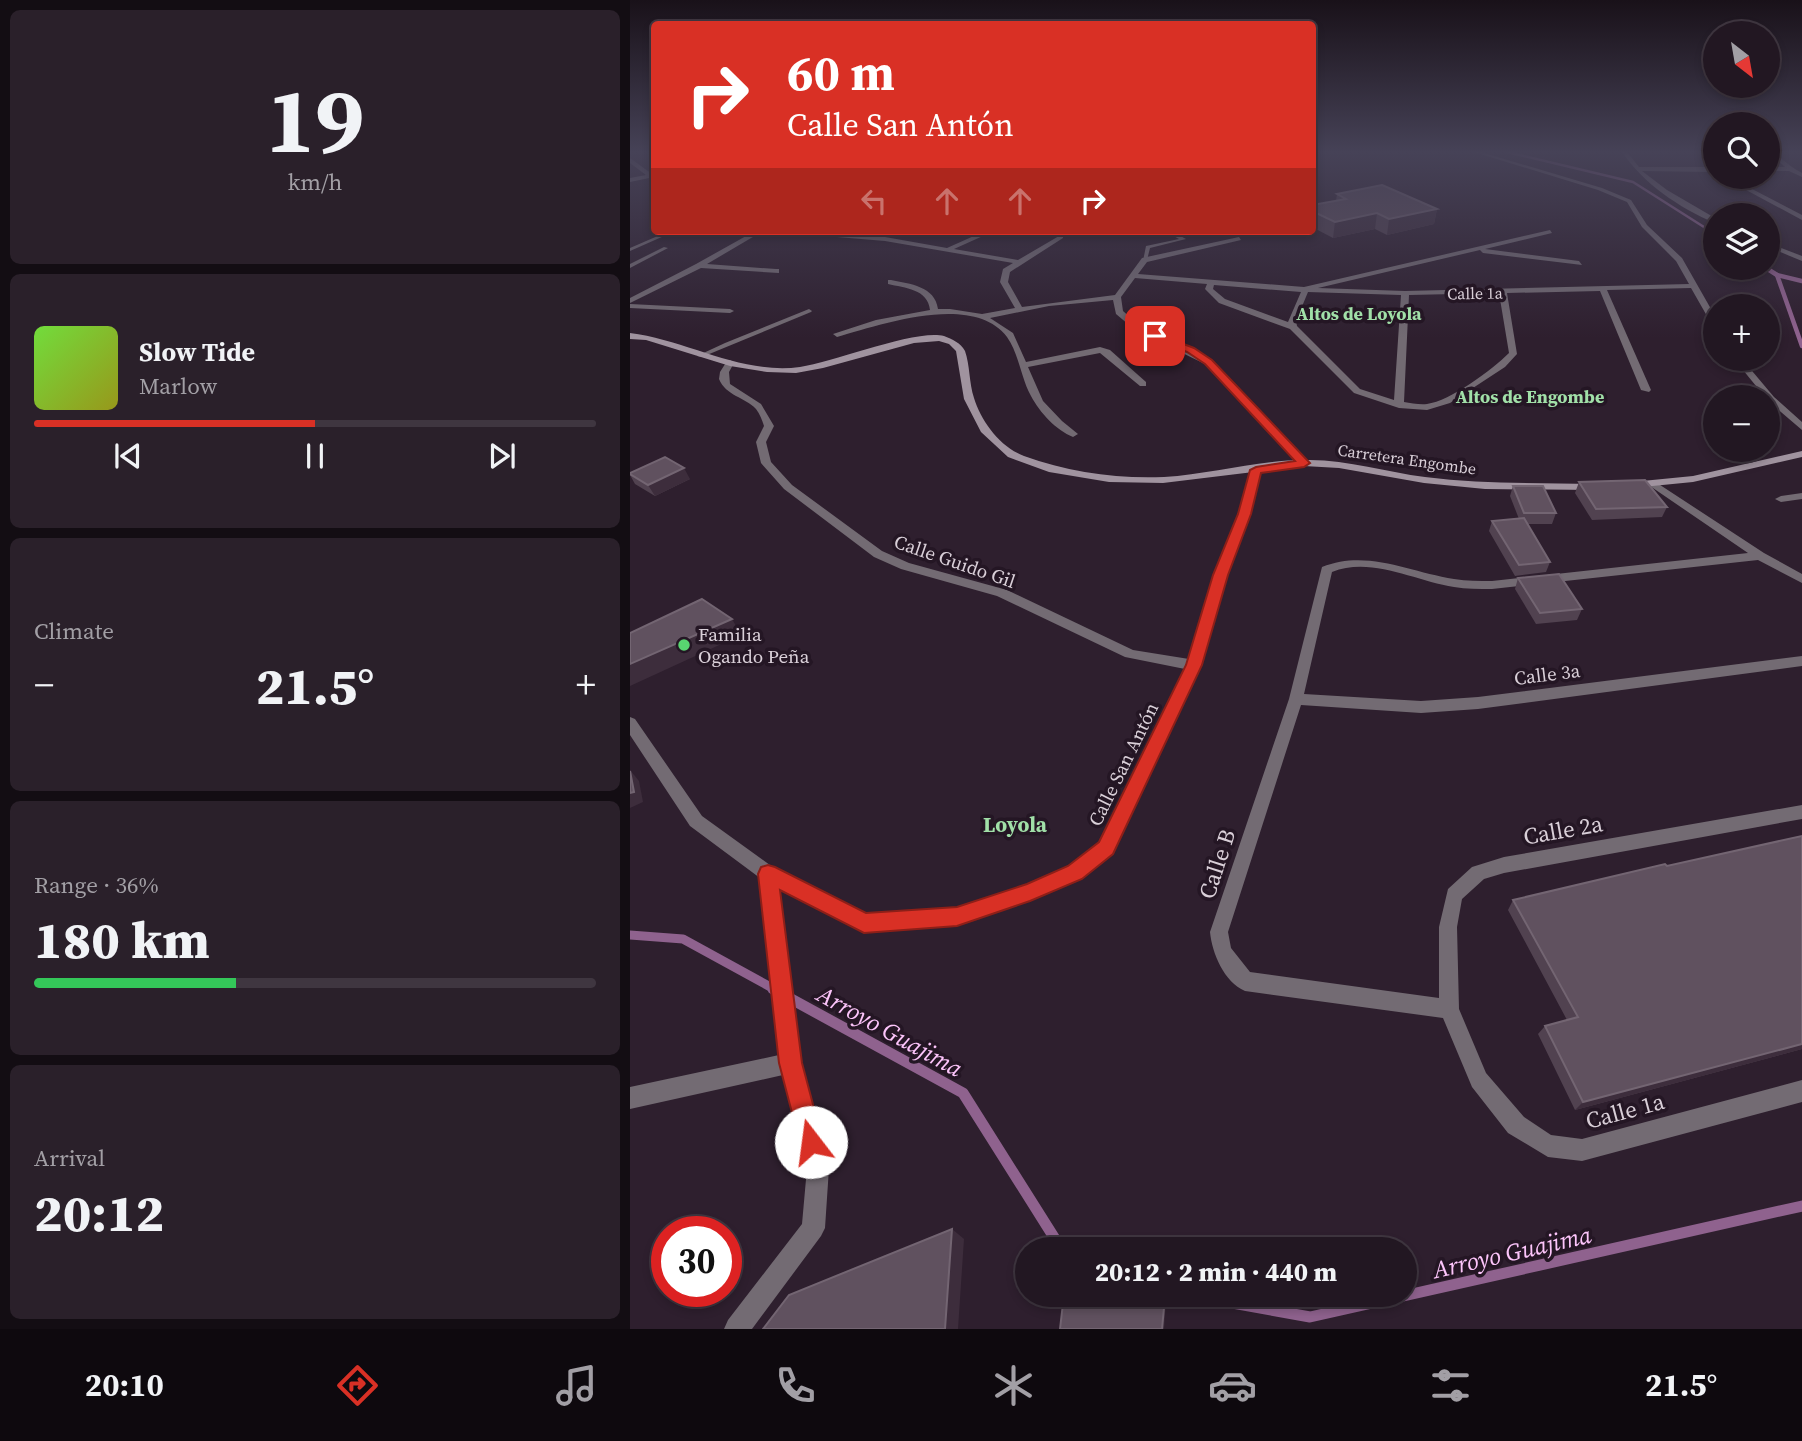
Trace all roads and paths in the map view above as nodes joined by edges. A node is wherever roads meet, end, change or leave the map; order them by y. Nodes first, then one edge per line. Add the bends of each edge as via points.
1 (1637, 214) edge
2 (1550, 232) dead end
3 (753, 235) edge
4 (848, 235) edge
5 (894, 235) edge
6 (980, 235) edge
7 (1176, 235) edge
8 (662, 236) dead end
9 (1061, 237) dead end
10 (885, 239) junction
11 (1238, 239) dead end
12 (666, 248) dead end
13 (949, 248) junction
14 (631, 249) edge
15 (1475, 250) junction
16 (1780, 250) edge
17 (1802, 259) edge
18 (1145, 260) junction
19 (1017, 262) junction
20 (1579, 263) dead end
21 (630, 265) edge
22 (699, 266) junction
23 (776, 271) dead end
24 (1132, 276) junction
25 (1212, 281) junction
26 (891, 282) dead end
27 (1691, 286) junction
28 (1306, 289) junction
29 (1603, 289) junction
30 (1405, 293) junction
31 (1503, 293) junction
32 (1117, 297) junction
33 (630, 303) edge
34 (1703, 304) edge
35 (1019, 309) junction
36 (730, 311) dead end
37 (809, 311) dead end
38 (934, 312) junction
39 (981, 317) junction
40 (1293, 327) junction
41 (837, 334) dead end
42 (630, 335) edge
43 (700, 356) junction
44 (730, 363) junction
45 (1022, 365) junction
46 (1748, 371) edge
47 (1143, 384) dead end
48 (1646, 390) dead end
49 (1399, 405) junction
50 (1802, 427) edge
51 (1073, 434) dead end
52 (1802, 454) edge
53 (1304, 463) junction
54 (1256, 470) junction
55 (1654, 484) junction
56 (1604, 486) edge
57 (1617, 486) edge
58 (1802, 496) edge
59 (1781, 499) dead end
60 (1760, 556) junction
61 (1802, 579) edge
62 (1802, 661) edge
63 (1194, 665) junction
64 (1296, 699) junction
65 (630, 723) edge
66 (1802, 811) edge
67 (768, 874) junction
68 (1449, 1009) junction
69 (790, 1063) junction
70 (1802, 1091) edge
71 (630, 1098) edge
72 (737, 1329) edge

1 - 27 street via 1679,260
2 - 15 street
3 - 22 street
4 - 10 street
5 - 10 street
6 - 13 street
7 - 18 lane via 1184,239 1148,247
8 - 14 lane
9 - 19 street
10 - 13 street
11 - 18 street
12 - 21 lane
13 - 19 street
15 - 20 street
15 - 28 street
16 - 17 street
18 - 24 street
19 - 35 street via 1006,271 1004,282
22 - 23 street
22 - 33 street
24 - 25 street, Calle 1a
24 - 32 street
25 - 28 street, Calle 1a
25 - 40 street via 1209,289 1222,301
26 - 38 street via 930,295
27 - 29 street, Calle 1a
27 - 34 street
28 - 30 street, Calle 1a
28 - 40 street
29 - 31 street, Calle 1a
29 - 48 street
30 - 31 street, Calle 1a
30 - 49 street
31 - 49 street via 1513,354 1447,401 1427,407
32 - 35 street
32 - 53 street via 1119,313 1126,321 1208,362
33 - 36 street
35 - 39 street
37 - 43 lane
38 - 39 street
38 - 41 street via 891,318
39 - 45 street via 1010,335
40 - 49 street via 1357,391
42 - 43 street, Carretera Engombe
43 - 44 street, Carretera Engombe
44 - 54 street, Carretera Engombe via 796,370 914,340 940,338 960,350 969,399 986,432 1012,455 1053,470 1109,479 1163,480
44 - 63 street, Calle Guido Gil via 723,379 727,388 758,406 769,426 761,443 766,463 788,487 878,554 1002,593 1130,654
45 - 47 street via 1107,352
45 - 51 street via 1040,406 1052,421
46 - 50 street
52 - 55 street
53 - 54 street, Carretera Engombe
53 - 56 street, Carretera Engombe via 1485,486
54 - 63 street, Calle San Antón
55 - 57 street
55 - 60 street
58 - 59 street
60 - 61 street
60 - 64 street, Calle B via 1492,585 1458,584 1362,562 1337,563 1326,570
62 - 64 street, Calle 3a via 1478,703 1421,707
63 - 67 street, Calle San Antón via 1106,848 1075,872 957,916 864,923
64 - 68 street, Calle B via 1219,932 1219,947 1245,981
65 - 67 street, Calle San Antón via 695,821
66 - 68 street, Calle 2a via 1478,873 1454,895 1448,928
67 - 69 street
68 - 70 street, Calle 1a via 1479,1080 1516,1125 1548,1146 1582,1150
69 - 71 street
69 - 72 street via 818,1168 813,1228

